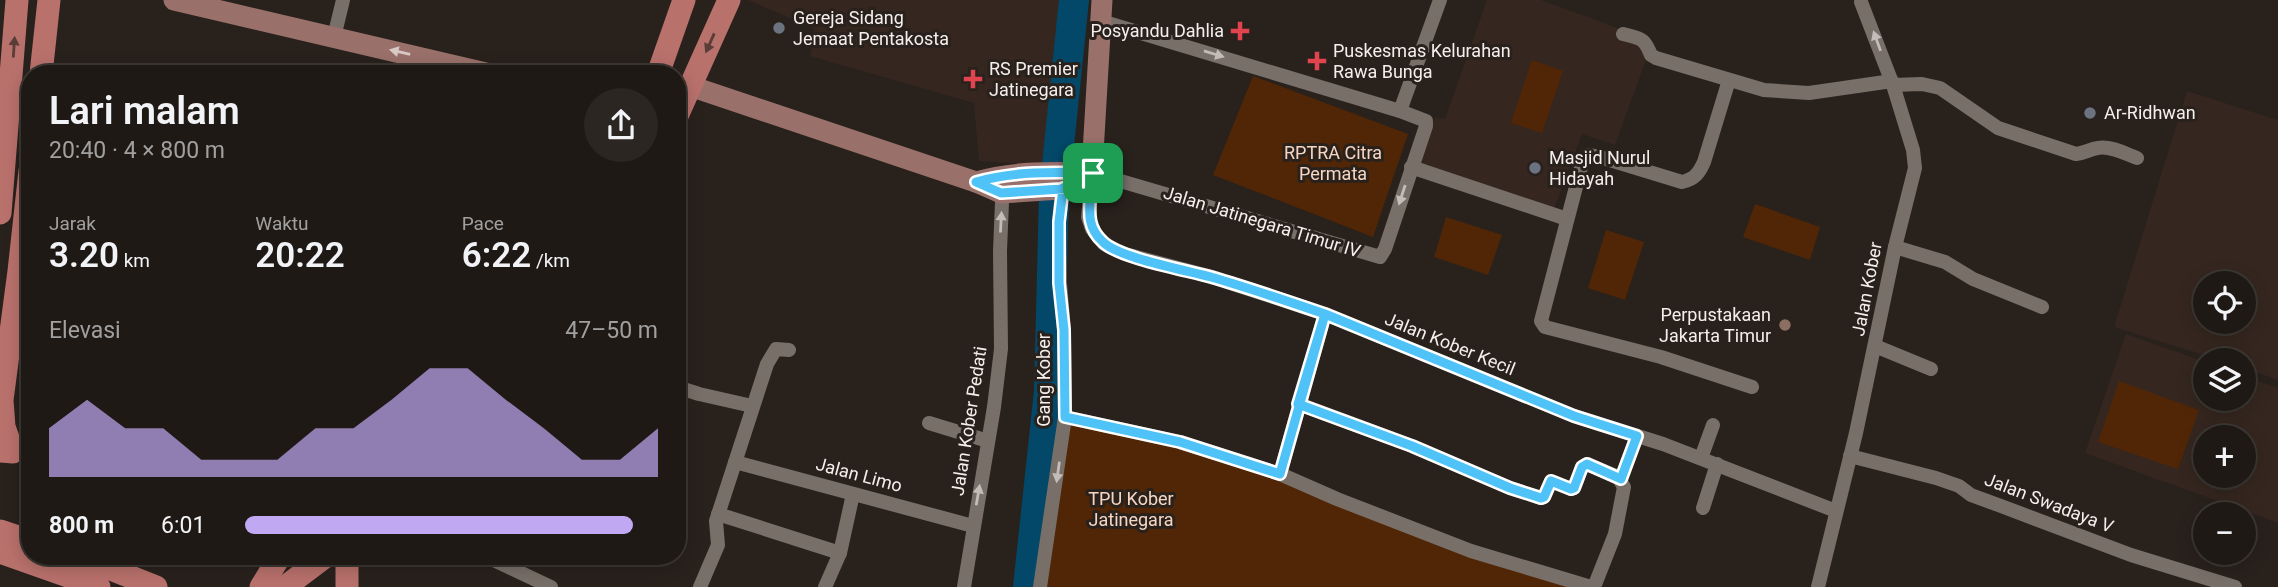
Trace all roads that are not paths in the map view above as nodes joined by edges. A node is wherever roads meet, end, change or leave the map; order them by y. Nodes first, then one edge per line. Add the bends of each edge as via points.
1 (17, 0) edge
2 (49, 0) edge
3 (174, 0) edge
4 (343, 0) edge
5 (684, 0) edge
6 (729, 0) edge
7 (1440, 0) edge
8 (1859, 1) edge
9 (1102, 10) edge
10 (1623, 34) dead end
11 (334, 37) junction
12 (42, 65) edge
13 (452, 65) edge
14 (660, 65) edge
15 (1729, 80) junction
16 (1892, 83) junction
17 (690, 86) junction
18 (686, 95) edge
19 (1400, 111) junction
20 (2137, 158) dead end
21 (1411, 167) junction
22 (1060, 180) junction
23 (1092, 180) junction
24 (1000, 185) junction
25 (0, 213) edge
26 (1567, 219) junction
27 (1895, 247) junction
28 (21, 253) edge
29 (2042, 307) dead end
30 (1325, 314) junction
31 (1875, 346) junction
32 (789, 350) dead end
33 (1931, 369) dead end
34 (1752, 387) dead end
35 (686, 390) edge
36 (1298, 404) junction
37 (752, 406) junction
38 (1065, 417) junction
39 (929, 423) dead end
40 (1713, 425) dead end
41 (1637, 436) junction
42 (988, 442) junction
43 (6, 451) edge
44 (1850, 456) junction
45 (1700, 458) junction
46 (735, 461) junction
47 (1717, 464) junction
48 (1280, 474) junction
49 (1621, 479) junction
50 (853, 494) junction
51 (1703, 508) dead end
52 (1836, 512) junction
53 (718, 514) junction
54 (973, 526) junction
55 (0, 531) edge
56 (21, 538) edge
57 (0, 552) edge
58 (840, 553) junction
59 (21, 559) edge
60 (37, 565) edge
61 (101, 565) edge
62 (274, 565) edge
63 (314, 565) edge
64 (346, 565) edge
65 (504, 565) edge
66 (99, 587) edge
67 (156, 587) edge
68 (261, 587) edge
69 (285, 587) edge
70 (347, 587) edge
71 (551, 587) edge
72 (700, 587) edge
73 (825, 587) edge
74 (964, 587) edge
75 (1040, 587) edge
76 (1592, 587) edge
77 (1818, 587) edge
78 (2235, 587) edge

25 -> 1 main road
2 - 12 main road
3 - 11 street
4 - 11 street
5 - 14 main road
6 -> 17 main road
7 - 19 street
16 -> 8 street, Jalan Kober
9 -> 19 street, Jalan Jatinegara Timur IV
9 - 23 street, Jalan Jatinegara Timur IV
10 - 15 street via 1643,40 1656,58
13 -> 11 street
15 - 16 street via 1764,90 1809,93
15 - 26 street via 1699,173 1692,180 1682,182 1588,155
16 - 20 street via 1940,88 1998,128 2076,154 2099,147
16 - 27 street, Jalan Kober via 1915,168
17 - 18 main road
17 - 24 street, Jalan Jatinegara Timur IV via 976,182
19 - 21 street, Jalan Jatinegara Timur IV via 1426,121
21 -> 23 street, Jalan Jatinegara Timur IV via 1380,257
21 - 26 street
22 - 23 street, Jalan Jatinegara Timur IV
22 - 24 street, Jalan Jatinegara Timur IV
22 - 38 street, Gang Kober
23 - 30 street, Jalan Kober Kecil via 1088,217 1104,244
42 -> 24 street, Jalan Kober Pedati via 1001,349
26 - 34 street via 1542,325
27 - 29 street via 1934,258
27 - 31 street, Jalan Kober
28 - 43 main road via 2,400
30 - 36 street
30 - 41 street, Jalan Kober Kecil via 1574,416
31 - 33 street
31 - 44 street, Jalan Kober
32 - 37 street via 776,349 771,354
35 - 37 street
36 - 48 street
36 - 49 street via 1541,498 1551,481 1574,488 1587,464
37 - 46 street
38 - 48 street via 1180,442
38 -> 75 street, Gang Kober
39 - 42 street
40 - 45 street
41 - 45 street, Jalan Kober Kecil
41 - 49 street
54 -> 42 street, Jalan Kober Pedati
44 - 52 street, Jalan Kober
44 - 78 street, Jalan Swadaya V via 1936,478 2131,555
45 - 47 street, Jalan Kober Kecil
46 - 50 street, Jalan Limo
46 - 53 street
47 - 51 street
47 - 52 street, Jalan Kober Kecil
48 - 76 street via 1471,551
49 - 76 street via 1624,487 1615,534
50 - 54 street, Jalan Limo
50 - 58 street
52 - 77 street, Jalan Kober
53 - 58 street
53 - 72 street via 718,545
54 - 74 street, Jalan Kober Pedati
55 - 56 main road
57 - 59 main road
58 - 73 street
60 - 66 main road
61 - 67 main road
62 - 68 main road
63 - 69 main road
64 - 70 main road
65 - 71 street

